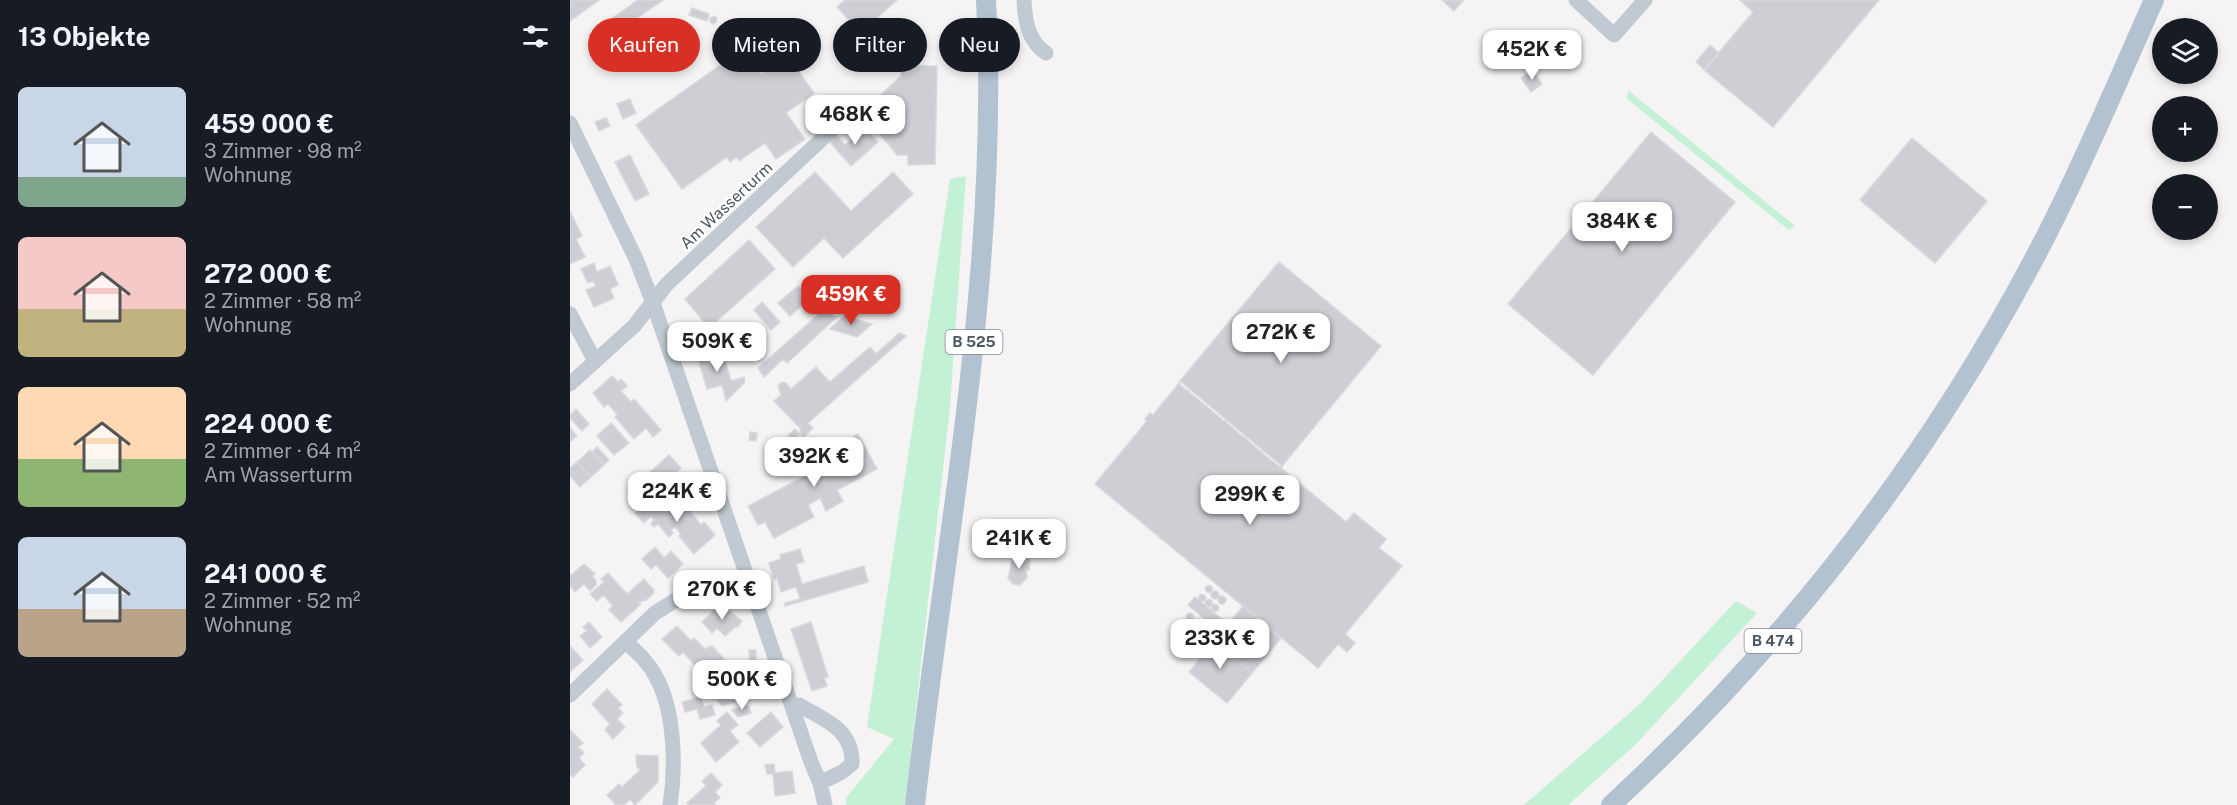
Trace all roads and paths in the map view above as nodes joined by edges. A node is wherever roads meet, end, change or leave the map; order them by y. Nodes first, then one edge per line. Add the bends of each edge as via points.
1 (986, 0) edge
2 (1024, 0) edge
3 (1576, 0) edge
4 (1645, 0) edge
5 (2154, 0) edge
6 (1046, 53) dead end
7 (853, 110) dead end
8 (570, 123) edge
9 (653, 303) junction
10 (570, 314) edge
11 (595, 361) junction
12 (570, 384) edge
13 (710, 579) dead end
14 (626, 642) junction
15 (570, 695) edge
16 (792, 707) junction
17 (820, 783) junction
18 (670, 805) edge
19 (825, 805) edge
20 (915, 805) edge
21 (1611, 805) edge

1 - 20 main road, B 525 via 986,160 976,323
2 - 6 street via 1032,39
3 - 4 street via 1614,34
5 - 21 main road, B 474 via 2101,124 2050,229 1985,346 1914,459 1842,557 1757,659 1710,711
7 - 9 street, Am Wasserturm via 667,284
8 - 9 street
9 - 11 street, Am Wasserturm
9 - 16 street
10 - 11 street
11 - 12 street, Am Wasserturm
13 - 14 street via 655,613
14 - 15 street
14 - 18 street via 642,656 664,696 673,757
16 - 17 street
16 - 17 street via 799,705 833,725 847,737 852,750 852,764
17 - 19 street

